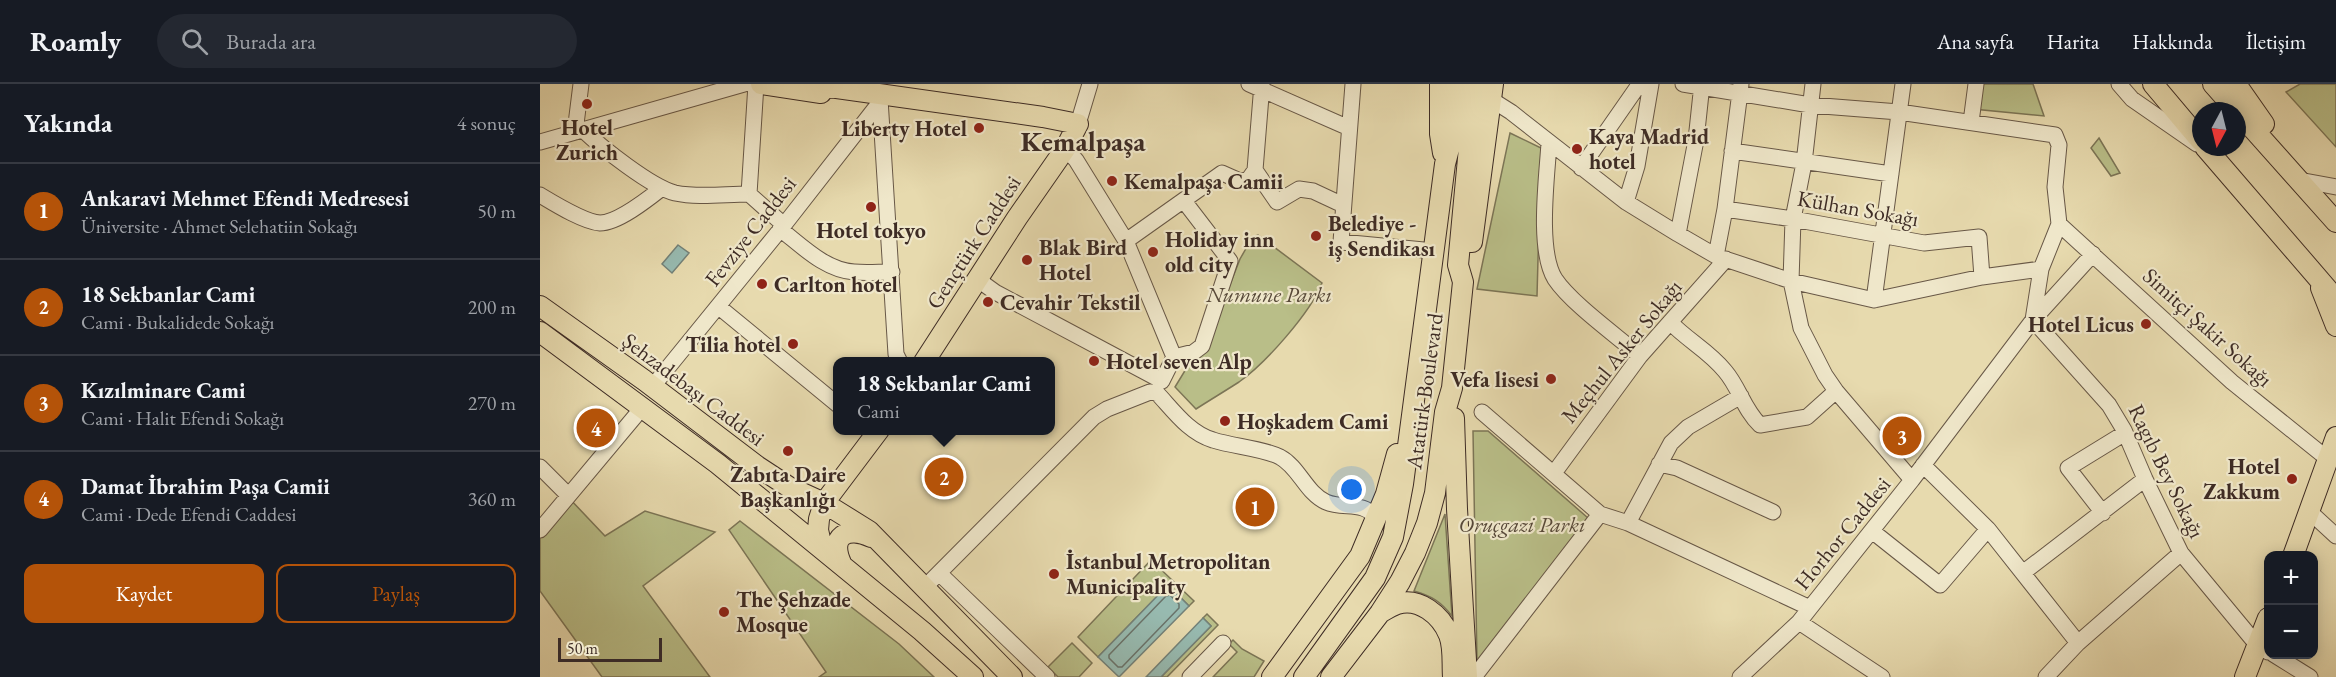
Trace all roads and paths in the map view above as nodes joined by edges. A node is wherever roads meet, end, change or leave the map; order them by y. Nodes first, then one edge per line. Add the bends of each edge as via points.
1 (581, 84) edge
2 (744, 84) edge
3 (756, 84) edge
4 (761, 84) edge
5 (808, 84) edge
6 (1090, 84) edge
7 (1353, 84) edge
8 (1440, 84) edge
9 (1460, 84) edge
10 (1475, 84) edge
11 (1645, 84) edge
12 (1651, 84) edge
13 (1683, 84) edge
14 (1813, 84) edge
15 (1903, 84) edge
16 (1976, 84) edge
17 (2119, 84) edge
18 (2153, 84) edge
19 (2213, 84) edge
20 (2235, 84) edge
21 (1702, 85) edge
22 (1257, 86) edge
23 (1741, 88) edge
24 (1492, 92) edge
25 (880, 98) junction
26 (1810, 105) junction
27 (1899, 112) junction
28 (1971, 122) junction
29 (1349, 128) junction
30 (579, 131) junction
31 (2192, 132) edge
32 (1072, 136) junction
33 (2192, 139) edge
34 (540, 142) edge
35 (1549, 143) junction
36 (1732, 151) junction
37 (2212, 156) edge
38 (1804, 161) junction
39 (1445, 164) junction
40 (1581, 168) junction
41 (1255, 170) junction
42 (1891, 174) junction
43 (2299, 180) junction
44 (2336, 187) edge
45 (662, 188) junction
46 (749, 194) junction
47 (540, 195) edge
48 (1184, 201) junction
49 (1626, 202) junction
50 (1343, 205) junction
51 (1725, 210) junction
52 (1793, 219) junction
53 (2336, 222) edge
54 (2059, 224) junction
55 (782, 227) junction
56 (1678, 234) junction
57 (1882, 235) junction
58 (1126, 241) junction
59 (1434, 251) junction
60 (2093, 254) junction
61 (1721, 257) junction
62 (2041, 269) junction
63 (892, 272) junction
64 (1982, 277) junction
65 (2317, 277) junction
66 (977, 279) junction
67 (1791, 281) junction
68 (1462, 282) junction
69 (2336, 299) edge
70 (1874, 300) junction
71 (540, 306) edge
72 (719, 307) junction
73 (2033, 320) junction
74 (1670, 322) junction
75 (2336, 327) edge
76 (540, 332) edge
77 (1640, 356) junction
78 (898, 357) edge
79 (927, 357) edge
80 (1174, 357) junction
81 (653, 386) junction
82 (1159, 387) junction
83 (1452, 388) junction
84 (1836, 391) junction
85 (1741, 396) junction
86 (833, 402) edge
87 (642, 408) junction
88 (1412, 412) junction
89 (1482, 412) dead end
90 (2126, 433) junction
91 (872, 435) edge
92 (2336, 437) edge
93 (2333, 458) edge
94 (1659, 464) junction
95 (1923, 465) junction
96 (540, 467) edge
97 (1554, 473) junction
98 (2145, 479) junction
99 (1912, 480) junction
100 (789, 487) junction
101 (568, 495) junction
102 (824, 503) junction
103 (774, 509) junction
104 (1773, 512) dead end
105 (2310, 512) junction
106 (2103, 513) junction
107 (1600, 514) junction
108 (1376, 518) junction
109 (1628, 523) junction
110 (1988, 529) junction
111 (540, 530) edge
112 (1872, 531) junction
113 (2336, 536) edge
114 (879, 541) junction
115 (822, 548) junction
116 (2295, 551) edge
117 (2181, 553) junction
118 (841, 563) junction
119 (2024, 572) junction
120 (939, 573) junction
121 (925, 587) junction
122 (1810, 608) junction
123 (1380, 613) junction
124 (1798, 622) junction
125 (2078, 643) junction
126 (1223, 644) dead end
127 (2264, 649) edge
128 (2264, 653) edge
129 (2280, 659) edge
130 (973, 677) edge
131 (1012, 677) edge
132 (1047, 677) edge
133 (1191, 677) edge
134 (1272, 677) edge
135 (1304, 677) edge
136 (1331, 677) edge
137 (1453, 677) edge
138 (1467, 677) edge
139 (1474, 677) edge
140 (1740, 677) edge
141 (1882, 677) edge
142 (2046, 677) edge
143 (2245, 677) edge
144 (2310, 677) edge

1 - 30 street
2 - 30 street
3 - 46 street
4 - 25 main road
5 - 25 main road
6 - 32 street, Gençtürk Caddesi
7 - 29 street
8 - 39 main road via 1440,134
9 - 39 main road, Atatürk Boulevard
10 - 68 main road, Atatürk Boulevard via 1458,265
11 - 40 street via 1636,89
12 - 49 street via 1637,166
13 - 21 street
14 - 26 street
15 - 27 street
16 - 28 street
17 - 33 street via 2132,99
18 - 31 main road
19 - 43 main road
20 - 43 main road
21 - 23 street
21 - 56 street
22 - 29 street
22 - 41 street
23 - 26 street
23 - 36 street
24 - 35 street
24 - 68 main road via 1468,272
25 - 32 main road
25 - 55 street, Fevziye Caddesi
25 - 63 street
26 - 27 street
26 - 38 street
27 - 28 street
27 - 42 street
28 - 54 street via 2055,135 2059,145 2055,187
29 - 50 street
30 - 34 street
30 - 45 street
32 - 58 street via 1076,160
32 - 66 main road, Gençtürk Caddesi
35 - 40 street
35 - 77 street via 1545,230 1548,263 1572,298
36 - 38 street
36 - 51 street
37 - 65 main road
38 - 42 street
38 - 52 street
39 - 59 main road, Atatürk Boulevard
40 - 49 street
41 - 48 street via 1248,180 1240,181 1222,173
41 - 50 street via 1277,202 1299,189
42 - 57 street
43 - 44 street
43 - 53 main road
45 - 46 street via 684,194
45 - 47 street via 630,211 600,223
46 - 55 street
48 - 58 street
48 - 80 street via 1230,261 1202,346
49 - 56 street
50 - 59 street via 1341,242
51 - 52 street, Külhan Sokağı
51 - 61 street
52 - 57 street, Külhan Sokağı
52 - 67 street
54 - 60 street, Simitçi Şakir Sokağı
54 - 62 street
55 - 63 street via 819,260 835,267 852,272
55 - 72 street, Fevziye Caddesi
56 - 61 street
57 - 64 street, Külhan Sokağı via 1924,243 1978,237
57 - 70 street
58 - 80 street
59 - 88 main road, Atatürk Boulevard
60 - 73 street, Horhor Caddesi
60 - 93 street, Simitçi Şakir Sokağı via 2232,382
61 - 67 street
61 - 74 street, Meçhul Asker Sokağı
62 - 64 street
62 - 73 street
63 - 78 street
64 - 70 street
65 - 69 main road
65 - 75 main road
66 - 79 main road, Gençtürk Caddesi
66 - 82 street
67 - 70 street
67 - 84 street via 1801,328
68 - 83 main road, Atatürk Boulevard
71 - 81 main road, Şehzadebaşı Caddesi
72 - 81 street, Fevziye Caddesi
72 - 86 street
73 - 90 street, Ragıb Bey Sokağı via 2109,405
73 - 95 street, Horhor Caddesi
74 - 77 street, Meçhul Asker Sokağı
74 - 85 street via 1708,352
76 - 87 main road, Şehzadebaşı Caddesi
77 - 97 street, Meçhul Asker Sokağı
80 - 82 street
81 - 100 main road, Şehzadebaşı Caddesi
82 - 108 street via 1200,435 1280,457 1324,501 1368,509
82 - 120 street via 1094,417 1021,482
83 - 123 main road, Atatürk Boulevard via 1427,523 1405,573
83 - 138 main road
84 - 85 street via 1807,417 1760,425
84 - 99 street
85 - 94 street via 1688,427 1671,443
87 - 101 street
87 - 103 main road, Şehzadebaşı Caddesi
88 - 108 main road
88 - 135 main road, Atatürk Boulevard via 1398,516 1385,558 1364,595
89 - 97 street
90 - 98 street, Ragıb Bey Sokağı
90 - 106 street via 2068,468
91 - 102 main road
92 - 93 main road
93 - 105 main road
94 - 104 street via 1677,468
94 - 109 street
95 - 99 street, Horhor Caddesi
95 - 110 street
96 - 101 street
97 - 107 street
98 - 106 street
98 - 117 street, Ragıb Bey Sokağı
99 - 112 street, Horhor Caddesi
100 - 102 main road, Şehzadebaşı Caddesi
100 - 103 main road via 791,501 785,508
101 - 111 street
102 - 114 main road, Şehzadebaşı Caddesi
102 - 115 main road via 818,530
103 - 115 main road, Şehzadebaşı Caddesi
105 - 113 street
105 - 116 main road
106 - 119 street
107 - 109 street
107 - 139 street
108 - 134 main road via 1360,556
109 - 122 street
110 - 112 street via 1940,585
110 - 119 street
112 - 122 street, Horhor Caddesi
114 - 118 main road via 860,532 843,535 837,548
114 - 121 main road, Şehzadebaşı Caddesi
115 - 118 main road, Şehzadebaşı Caddesi
117 - 125 street
117 - 127 street, Ragıb Bey Sokağı
118 - 130 main road, Şehzadebaşı Caddesi
119 - 125 street
120 - 121 street
120 - 132 street
121 - 131 main road, Şehzadebaşı Caddesi
122 - 124 street, Horhor Caddesi
123 - 136 main road, Atatürk Boulevard
123 - 137 main road via 1397,604 1410,603 1437,616 1449,634
124 - 140 street, Horhor Caddesi
124 - 141 street
125 - 142 street
126 - 133 street
128 - 143 main road
129 - 144 street, Ragıb Bey Sokağı

